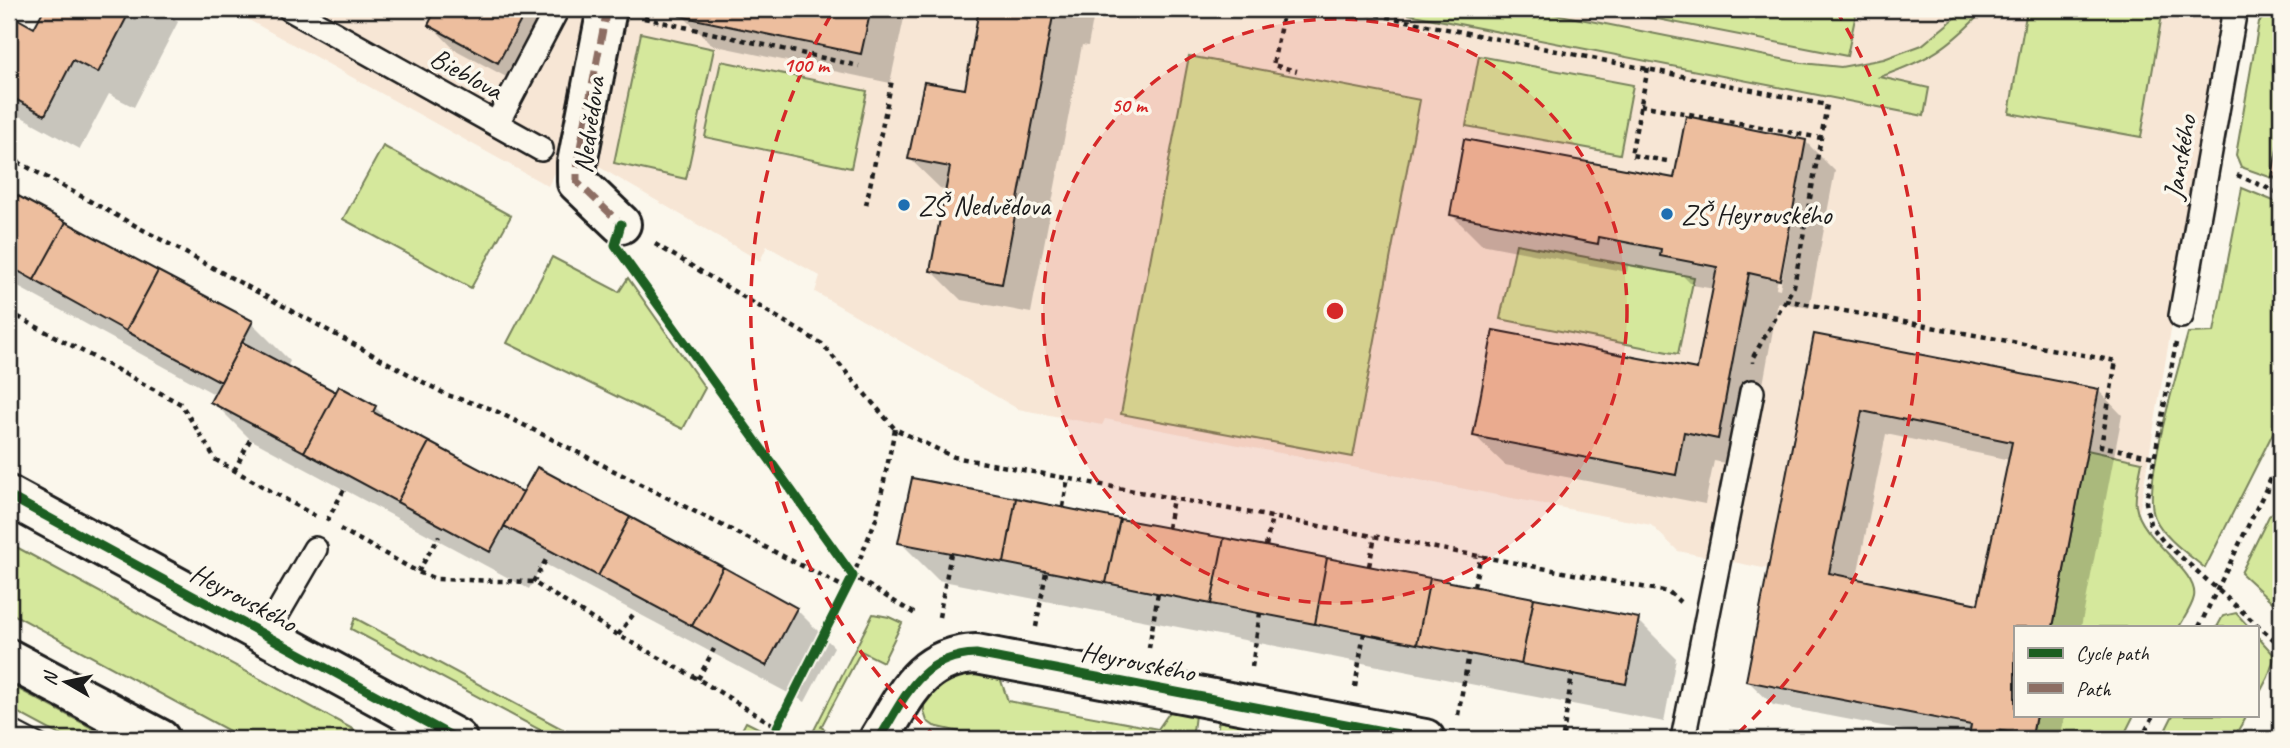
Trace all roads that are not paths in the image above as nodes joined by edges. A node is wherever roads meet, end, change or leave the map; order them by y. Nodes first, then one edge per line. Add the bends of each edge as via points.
1 (290, 9) edge
2 (557, 9) edge
3 (2235, 9) edge
4 (607, 10) edge
5 (497, 123) junction
6 (541, 149) dead end
7 (621, 224) road end
8 (2181, 316) road end
9 (1752, 393) road end
10 (9, 496) edge
11 (315, 549) dead end
12 (265, 635) junction
13 (16, 661) edge
14 (160, 739) edge
15 (457, 739) edge
16 (879, 739) edge
17 (1425, 739) edge
18 (1683, 739) edge

1 - 5 lane, Bieblova
2 - 5 lane
3 - 8 lane, Janského
4 - 7 street, Nedvědova via 577,182
5 - 6 lane, Bieblova
9 - 18 lane
10 - 12 street, Heyrovského
11 - 12 lane
12 - 15 street, Heyrovského
13 - 14 street
16 - 17 street, Heyrovského via 922,675 945,659 976,654

